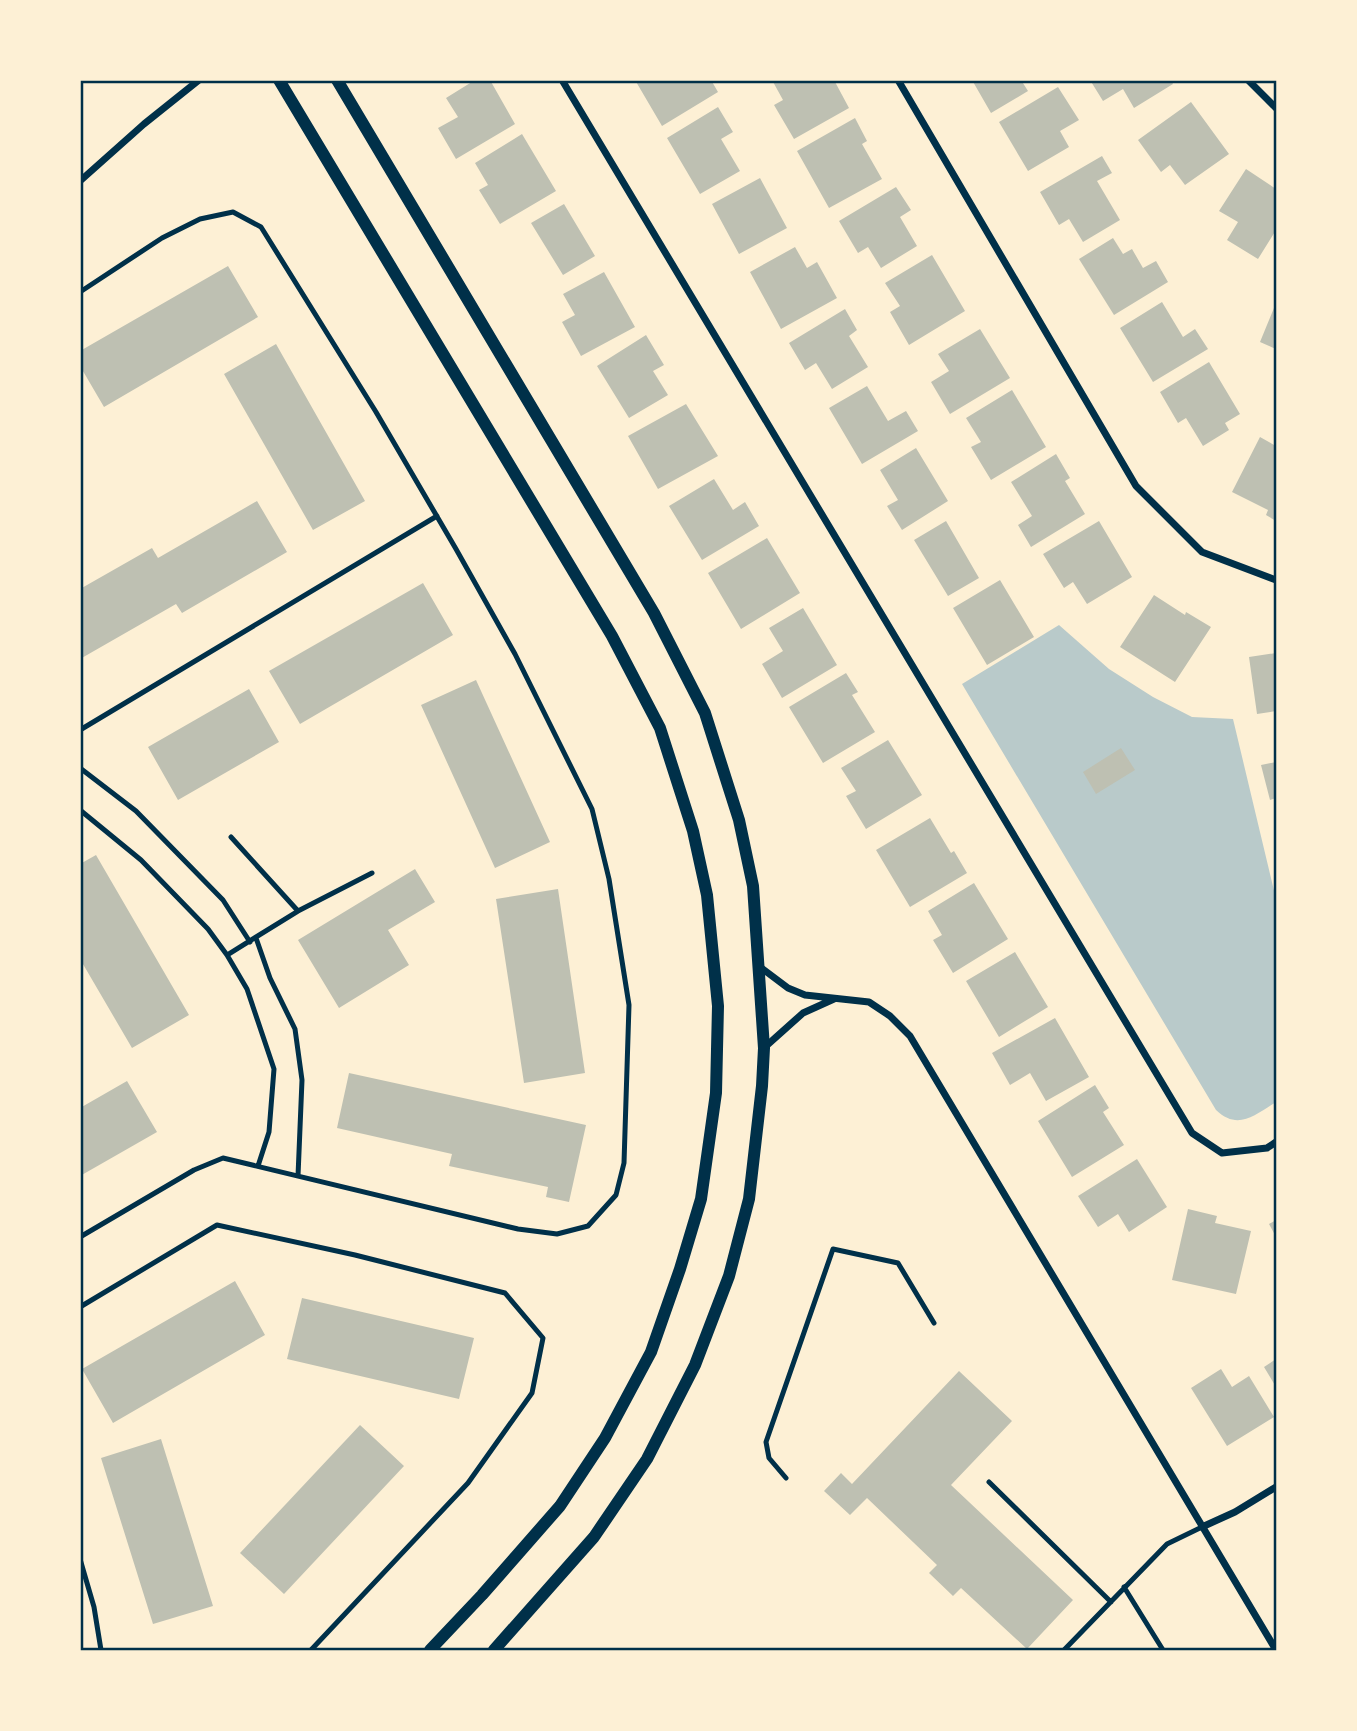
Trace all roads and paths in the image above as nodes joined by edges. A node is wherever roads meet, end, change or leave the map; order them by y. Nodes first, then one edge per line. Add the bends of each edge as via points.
1 (200, 80) edge
2 (279, 80) edge
3 (337, 80) edge
4 (562, 80) edge
5 (898, 80) edge
6 (1248, 80) edge
7 (1276, 108) edge
8 (80, 181) edge
9 (80, 292) edge
10 (437, 516) junction
11 (1276, 580) edge
12 (80, 730) edge
13 (80, 768) edge
14 (80, 810) edge
15 (231, 837) dead end
16 (372, 873) dead end
17 (298, 911) junction
18 (253, 940) junction
19 (227, 955) junction
20 (760, 967) junction
21 (834, 998) junction
22 (764, 1048) junction
23 (1276, 1142) edge
24 (258, 1167) junction
25 (298, 1176) junction
26 (80, 1237) edge
27 (80, 1307) edge
28 (934, 1323) dead end
29 (786, 1478) dead end
30 (989, 1482) dead end
31 (1276, 1487) edge
32 (1202, 1527) junction
33 (80, 1559) edge
34 (1124, 1587) junction
35 (1111, 1602) junction
36 (101, 1650) edge
37 (310, 1650) edge
38 (430, 1650) edge
39 (494, 1650) edge
40 (1064, 1650) edge
41 (1163, 1650) edge
42 (1276, 1650) edge

1 - 8 street
2 - 38 street via 612,636 660,728 708,895 718,1006 716,1093 701,1199 651,1352 605,1438 560,1506
3 - 20 street via 654,613 705,713 739,820
4 - 23 street via 1192,1133 1222,1153 1267,1148
5 - 11 street via 1136,486 1202,552
6 - 7 street
9 - 10 lane via 162,238 200,219 233,212 261,227
10 - 12 lane
10 - 25 lane via 515,654 592,809 609,879 629,1005 624,1163 616,1195 589,1226 557,1234 518,1229
13 - 18 lane via 136,811 223,900
14 - 19 lane via 141,860
15 - 17 lane
16 - 17 lane
17 - 18 lane
18 - 19 lane
18 - 25 lane via 295,1029 302,1080
19 - 24 lane via 247,989 274,1069 269,1132
20 - 21 street via 788,988
20 - 22 street
21 - 22 street via 803,1013
21 - 32 street via 869,1002 910,1037
22 - 39 street via 749,1199 729,1276 695,1365 647,1459 594,1537
24 - 25 lane
24 - 26 lane via 223,1158 194,1170
27 - 37 lane via 217,1225 505,1293 543,1338 532,1393 468,1483
28 - 29 lane via 898,1264 833,1250 766,1442 769,1458
30 - 35 lane
31 - 32 street
32 - 34 lane via 1167,1544
32 - 42 street
33 - 36 lane
34 - 35 lane
34 - 41 lane
35 - 40 lane

